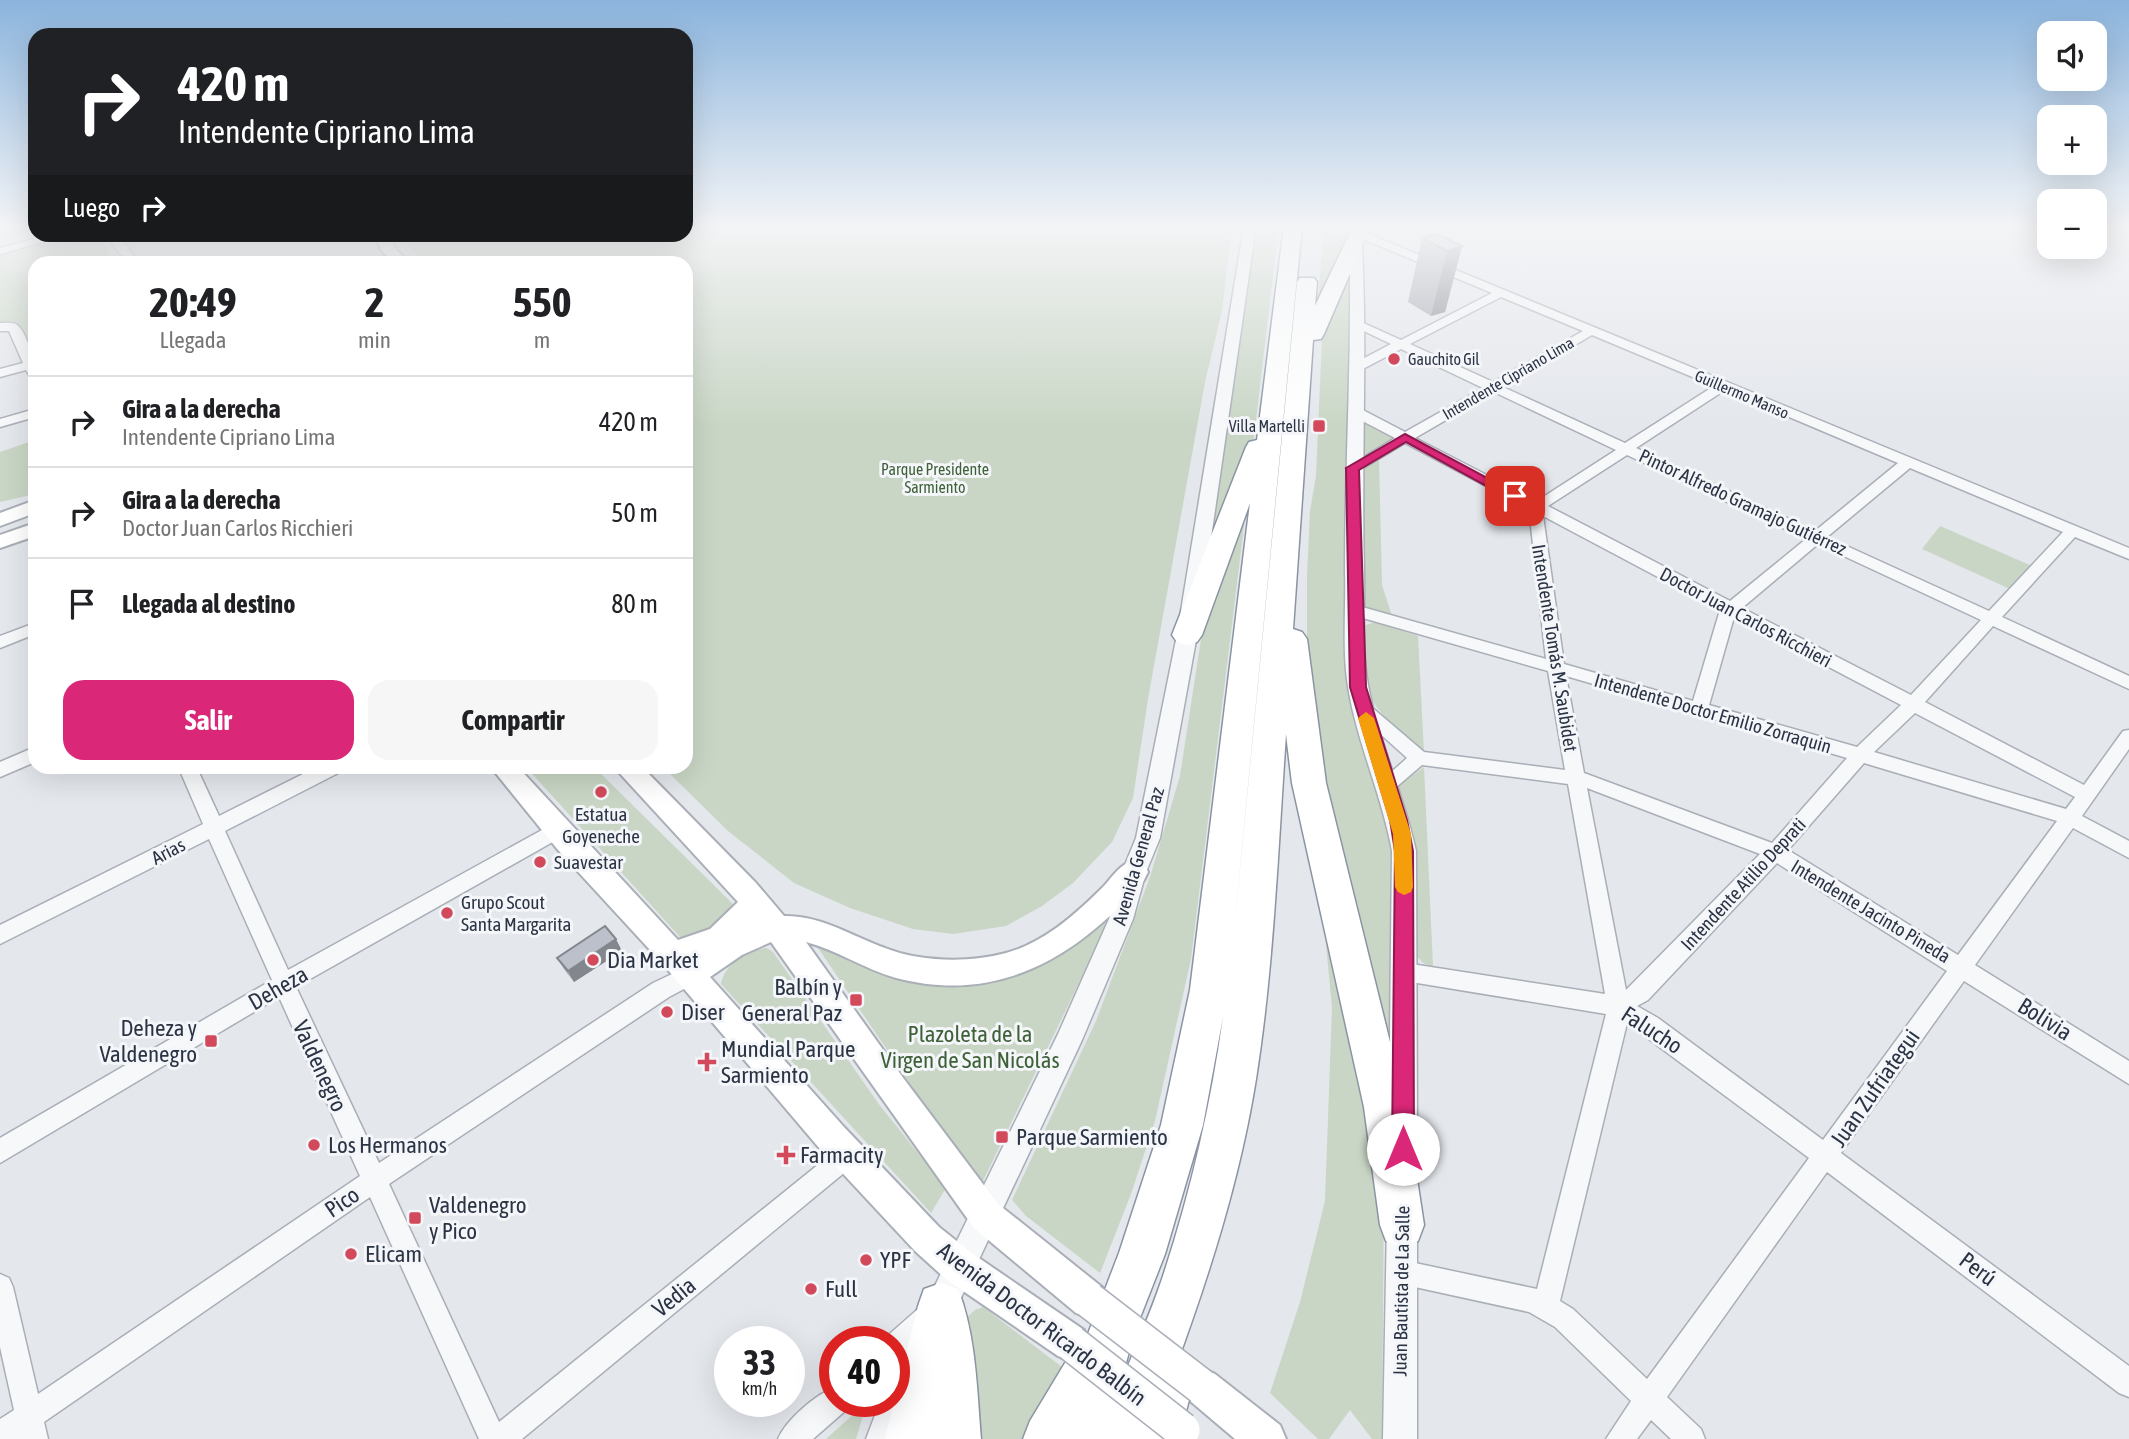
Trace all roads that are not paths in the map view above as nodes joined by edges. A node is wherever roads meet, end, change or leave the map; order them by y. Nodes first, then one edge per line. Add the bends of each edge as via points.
1 (1240, 293) edge
2 (1286, 293) edge
3 (1306, 293) edge
4 (1329, 293) edge
5 (1356, 293) edge
6 (1500, 293) joint
7 (1356, 323) junction
8 (5, 326) edge
9 (1591, 331) junction
10 (1402, 344) junction
11 (28, 361) edge
12 (1300, 368) junction
13 (1355, 368) junction
14 (28, 370) edge
15 (0, 373) edge
16 (1494, 386) junction
17 (1723, 386) junction
18 (1354, 411) junction
19 (28, 415) edge
20 (1273, 422) junction
21 (0, 423) edge
22 (1405, 437) junction
23 (1627, 448) junction
24 (1907, 463) junction
25 (1353, 468) junction
26 (28, 505) edge
27 (1536, 507) junction
28 (0, 510) edge
29 (28, 511) edge
30 (28, 530) edge
31 (2072, 531) junction
32 (2, 535) edge
33 (1818, 538) junction
34 (2129, 554) edge
35 (1284, 564) junction
36 (1730, 609) junction
37 (1355, 610) junction
38 (1990, 618) junction
39 (28, 631) edge
40 (1188, 635) junction
41 (0, 642) edge
42 (1556, 668) junction
43 (2129, 683) edge
44 (1912, 705) junction
45 (1363, 709) junction
46 (1699, 709) junction
47 (2129, 736) edge
48 (1858, 756) junction
49 (28, 757) edge
50 (1419, 758) junction
51 (0, 770) edge
52 (190, 774) edge
53 (321, 774) edge
54 (509, 774) edge
55 (633, 774) edge
56 (1576, 778) junction
57 (1387, 784) junction
58 (2087, 795) junction
59 (2070, 818) junction
60 (214, 828) junction
61 (558, 830) junction
62 (2129, 850) edge
63 (1775, 852) junction
64 (1134, 872) junction
65 (754, 901) junction
66 (776, 928) junction
67 (0, 935) edge
68 (681, 964) junction
69 (1962, 966) junction
70 (1405, 972) junction
71 (283, 984) junction
72 (1618, 1006) junction
73 (2129, 1073) edge
74 (0, 1151) edge
75 (848, 1155) junction
76 (1828, 1155) junction
77 (373, 1181) junction
78 (1205, 1202) junction
79 (986, 1216) junction
80 (1402, 1225) junction
81 (1401, 1273) junction
82 (0, 1287) edge
83 (950, 1287) junction
84 (1546, 1305) junction
85 (1091, 1324) junction
86 (910, 1330) edge
87 (910, 1360) edge
88 (2129, 1383) edge
89 (1649, 1399) junction
90 (819, 1415) edge
91 (888, 1417) edge
92 (32, 1428) edge
93 (956, 1430) edge
94 (0, 1436) edge
95 (1177, 1436) edge
96 (493, 1439) edge
97 (500, 1439) edge
98 (792, 1439) edge
99 (880, 1439) edge
100 (910, 1439) edge
101 (1048, 1439) edge
102 (1079, 1439) edge
103 (1125, 1439) edge
104 (1266, 1439) edge
105 (1400, 1439) edge
106 (1620, 1439) edge
107 (1691, 1439) edge

1 - 40 street, Avenida General Paz
2 - 20 highway
3 - 12 highway
4 - 12 highway
5 - 7 street, Juan Bautista de La Salle
6 - 9 street, Guillermo Manso
6 - 10 street
7 - 10 street, Pintor Alfredo Gramajo Gutiérrez
7 - 13 street, Juan Bautista de La Salle
8 - 11 street via 13,327
9 - 16 street, Intendente Cipriano Lima
9 - 17 street, Guillermo Manso
10 - 13 street
10 - 16 street, Pintor Alfredo Gramajo Gutiérrez
12 - 35 highway
13 - 18 street, Juan Bautista de La Salle
14 - 15 street
16 - 22 street, Intendente Cipriano Lima
16 - 23 street, Pintor Alfredo Gramajo Gutiérrez
17 - 23 street
17 - 24 street, Guillermo Manso
18 - 22 street, Doctor Juan Carlos Ricchieri
18 - 25 street, Juan Bautista de La Salle
19 - 21 street
20 - 40 highway via 1257,449
20 - 85 highway via 1206,1003 1182,1125 1142,1254
22 - 25 street, Intendente Cipriano Lima
22 - 27 street, Doctor Juan Carlos Ricchieri
23 - 27 street
23 - 33 street, Pintor Alfredo Gramajo Gutiérrez
24 - 31 street, Guillermo Manso
24 - 33 street
25 - 37 street, Juan Bautista de La Salle
26 - 28 main road
27 - 36 street, Doctor Juan Carlos Ricchieri
27 - 42 street, Intendente Tomás M. Saubidet
29 - 32 main road
30 - 32 main road
31 - 34 street, Guillermo Manso
31 - 38 street, Intendente Atilio Deprati
33 - 36 street
33 - 38 street, Pintor Alfredo Gramajo Gutiérrez
35 - 78 highway via 1245,1012 1235,1079
35 - 80 highway via 1309,783 1385,1107
36 - 44 street, Doctor Juan Carlos Ricchieri
36 - 46 street
37 - 42 street, Intendente Doctor Emilio Zorraquin
37 - 45 street, Juan Bautista de La Salle via 1356,671
38 - 43 street, Pintor Alfredo Gramajo Gutiérrez
38 - 44 street, Intendente Atilio Deprati
39 - 41 street
40 - 64 street, Avenida General Paz via 1155,811
42 - 46 street, Intendente Doctor Emilio Zorraquin
42 - 56 street, Intendente Tomás M. Saubidet
44 - 48 street, Intendente Atilio Deprati
44 - 58 street, Doctor Juan Carlos Ricchieri
45 - 50 street
45 - 57 street, Juan Bautista de La Salle
46 - 48 street, Intendente Doctor Emilio Zorraquin
47 - 58 street, Juan Zufriategui
48 - 59 street, Intendente Doctor Emilio Zorraquin
48 - 63 street, Intendente Atilio Deprati
49 - 51 street
50 - 56 street, Intendente Jacinto Pineda
50 - 57 street
52 - 60 street, Valdenegro
53 - 60 street, Arias
54 - 61 main road, Avenida Doctor Ricardo Balbín
55 - 65 main road, Avenida Doctor Ricardo Balbín
56 - 63 street, Intendente Jacinto Pineda
56 - 72 street, Intendente Tomás M. Saubidet
57 - 70 street, Juan Bautista de La Salle via 1404,851
58 - 59 street, Juan Zufriategui
59 - 62 street, Intendente Doctor Emilio Zorraquin
59 - 69 street, Juan Zufriategui
60 - 67 street, Arias
60 - 71 street, Valdenegro
61 - 68 main road, Avenida Doctor Ricardo Balbín
61 - 71 street, Deheza
63 - 69 street, Intendente Jacinto Pineda
63 - 72 street, Intendente Atilio Deprati via 1640,993
64 - 66 main road via 1099,912 1066,939 1033,958 982,971 911,968 818,933
64 - 79 street, Avenida General Paz via 1121,919 1069,1040
65 - 66 main road, Avenida Doctor Ricardo Balbín
65 - 68 main road via 722,937 690,951
66 - 68 main road
66 - 79 main road, Avenida Doctor Ricardo Balbín via 815,975
68 - 75 main road, Avenida Doctor Ricardo Balbín
68 - 77 street, Pico via 661,990
69 - 73 street, Bolivia
69 - 76 street, Juan Zufriategui
70 - 72 street, Falucho
70 - 80 street, Juan Bautista de La Salle
71 - 74 street, Deheza
71 - 77 street, Valdenegro
72 - 76 street, Falucho
72 - 84 street
75 - 83 main road, Avenida Doctor Ricardo Balbín via 927,1239
75 - 97 street, Vedia
76 - 88 street, Perú
76 - 89 street, Juan Zufriategui
77 - 92 street, Pico
77 - 96 street, Valdenegro
78 - 95 highway via 1184,1326
78 - 103 highway via 1185,1279
79 - 83 street, Avenida General Paz
79 - 85 main road, Avenida Doctor Ricardo Balbín via 1034,1257
80 - 81 street, Juan Bautista de La Salle
81 - 84 street
81 - 105 street, Juan Bautista de La Salle
82 - 92 street
83 - 85 main road, Avenida Doctor Ricardo Balbín
83 - 86 street
83 - 87 street, Avenida General Paz
83 - 93 highway via 948,1343
83 - 100 highway
84 - 89 street
85 - 95 main road, Avenida Doctor Ricardo Balbín, bridge
85 - 101 highway
85 - 102 highway
85 - 104 main road, Avenida Doctor Ricardo Balbín, bridge via 1202,1387
89 - 106 street, Juan Zufriategui
89 - 107 street
90 - 98 street
91 - 99 street, Avenida General Paz
92 - 94 street, Pico

